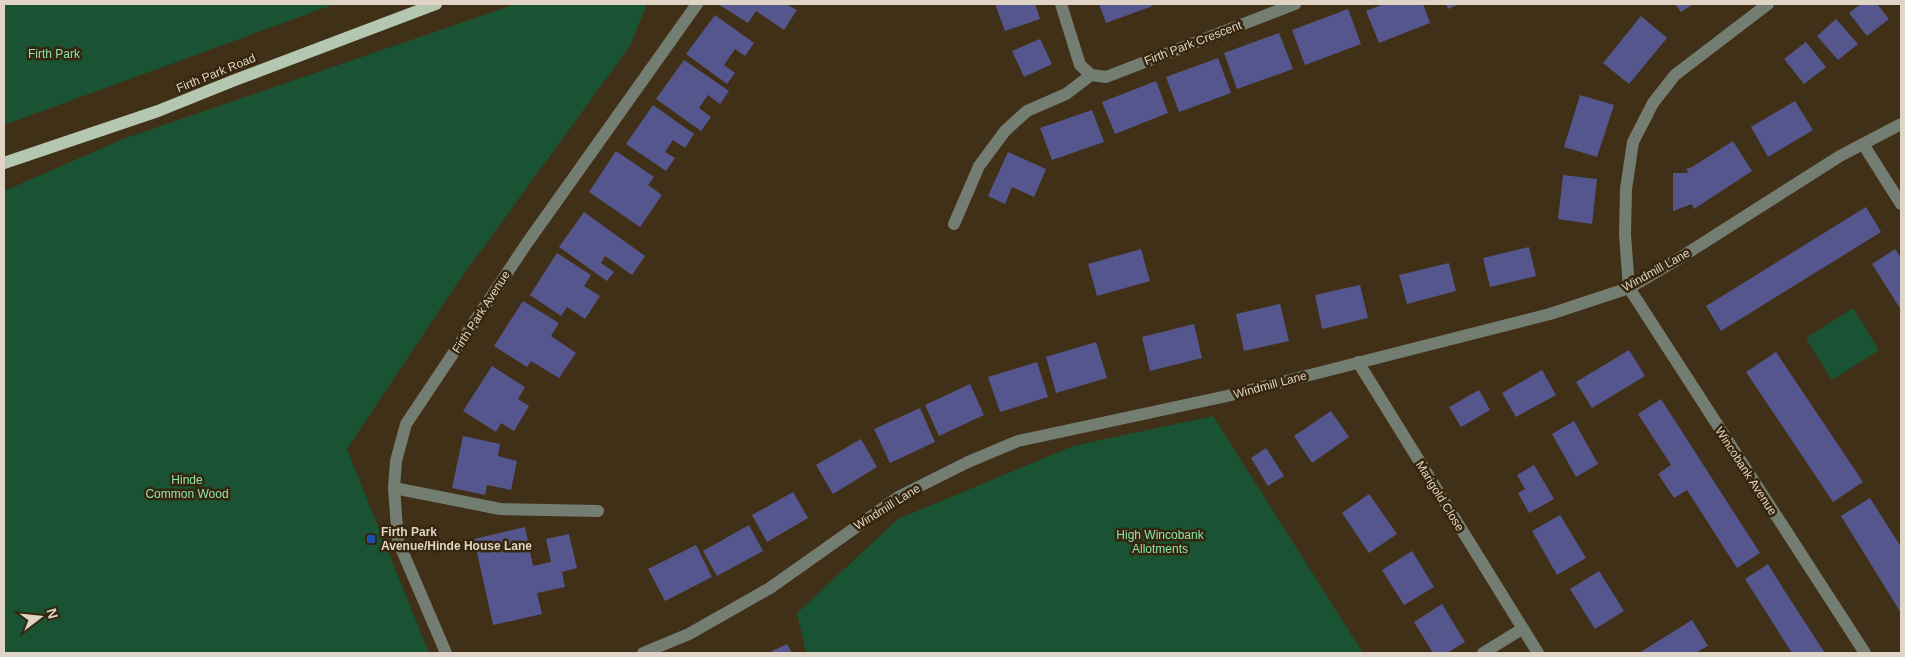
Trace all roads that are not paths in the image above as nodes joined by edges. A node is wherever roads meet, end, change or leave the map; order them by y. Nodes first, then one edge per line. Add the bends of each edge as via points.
1 (436, 4) edge
2 (697, 4) edge
3 (1061, 4) edge
4 (1295, 4) edge
5 (1768, 4) edge
6 (1091, 75) junction
7 (1901, 124) edge
8 (1863, 144) junction
9 (4, 163) edge
10 (1901, 204) edge
11 (954, 224) dead end
12 (1629, 288) junction
13 (1358, 362) junction
14 (394, 488) junction
15 (598, 511) dead end
16 (1522, 629) junction
17 (446, 653) edge
18 (643, 653) edge
19 (1483, 653) edge
20 (1538, 653) edge
21 (1865, 653) edge

1 - 9 main road, Firth Park Road via 158,111
2 - 14 street, Firth Park Avenue via 526,243 406,424 396,462
3 - 6 street via 1080,65
4 - 6 street, Firth Park Crescent via 1106,77
5 - 12 street via 1675,75 1653,103 1634,142 1626,189
6 - 11 street via 1066,94 1027,111 1005,131 979,166
7 - 8 street, Windmill Lane
8 - 10 street
8 - 12 street, Windmill Lane
12 - 13 street, Windmill Lane via 1550,314
12 - 21 street, Wincobank Avenue
13 - 16 street, Marigold Close
13 - 18 street, Windmill Lane via 1227,396 1018,441 900,496 770,588 689,634
14 - 15 street via 500,509
14 - 17 street, Firth Park Avenue via 398,541
16 - 19 street
16 - 20 street, Marigold Close

